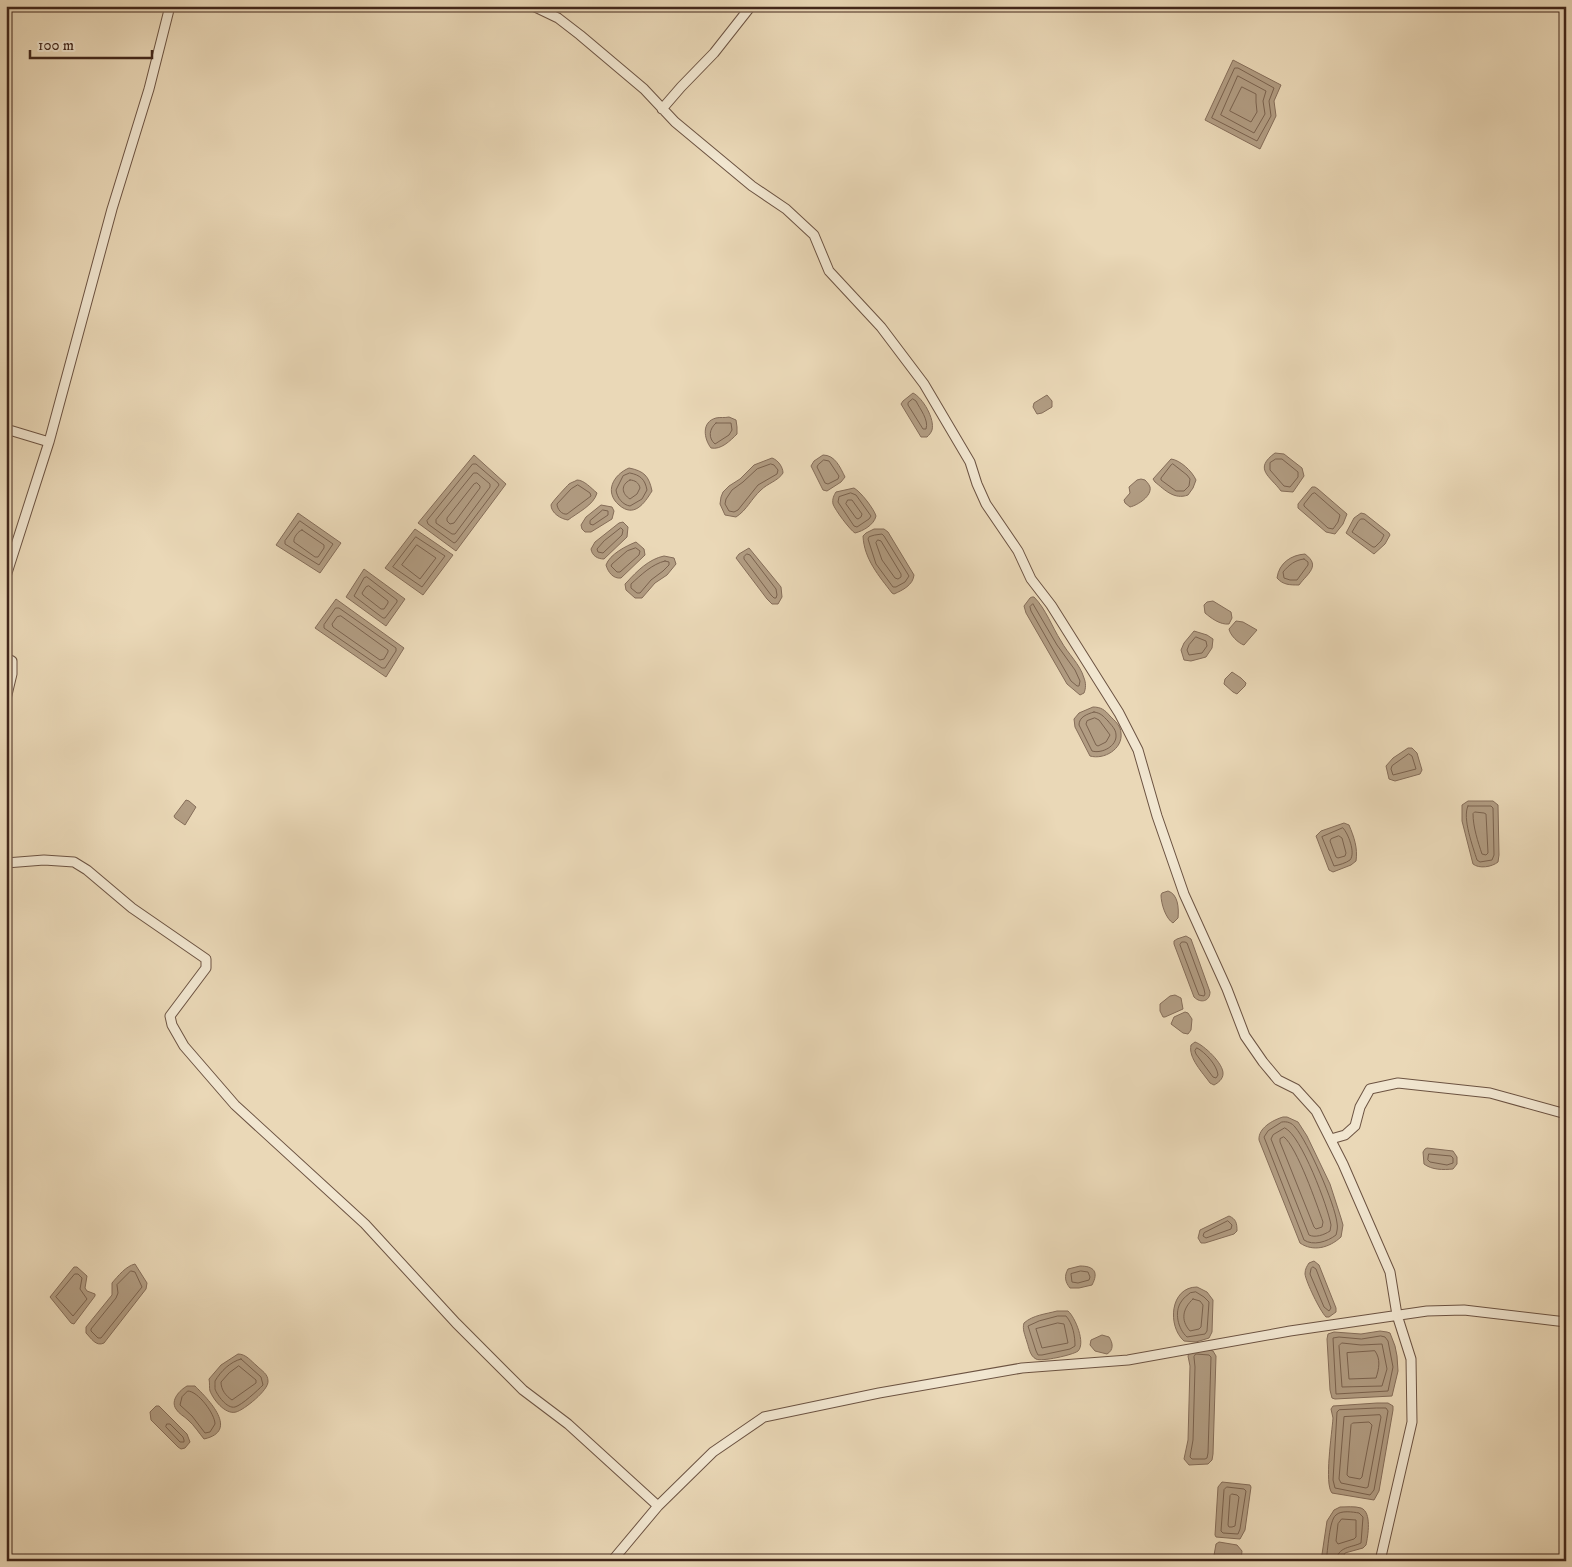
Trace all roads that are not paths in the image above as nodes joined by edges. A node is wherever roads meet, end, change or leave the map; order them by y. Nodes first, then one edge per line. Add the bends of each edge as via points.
1 (170, 6) edge
2 (533, 6) edge
3 (751, 6) edge
4 (662, 109) junction
5 (6, 429) edge
6 (49, 442) junction
7 (6, 576) edge
8 (6, 658) edge
9 (6, 699) edge
10 (6, 863) edge
11 (1566, 1114) edge
12 (1331, 1140) junction
13 (1397, 1314) junction
14 (1566, 1322) edge
15 (658, 1506) junction
16 (612, 1561) edge
17 (1380, 1561) edge

1 - 6 street
2 - 4 street via 558,18 580,35 644,89
3 - 4 street via 714,53
4 - 12 street via 814,235 830,271 881,327 924,384 970,462 986,504 1018,551 1031,580 1051,605 1119,713 1138,750 1184,894 1245,1036 1278,1080 1296,1089 1316,1111
5 - 6 street
6 - 7 street
8 - 9 street via 12,661 12,674
10 - 15 street via 74,862 132,908 206,959 206,968 170,1016 184,1046 235,1105 365,1224 523,1390 568,1424
11 - 12 street via 1490,1093 1398,1083 1370,1089 1360,1107 1355,1126 1345,1135
12 - 13 street via 1390,1272
13 - 14 street via 1464,1310
13 - 15 street via 1128,1360 1013,1370 764,1417 713,1452
13 - 17 street via 1410,1360 1412,1422
15 - 16 street

